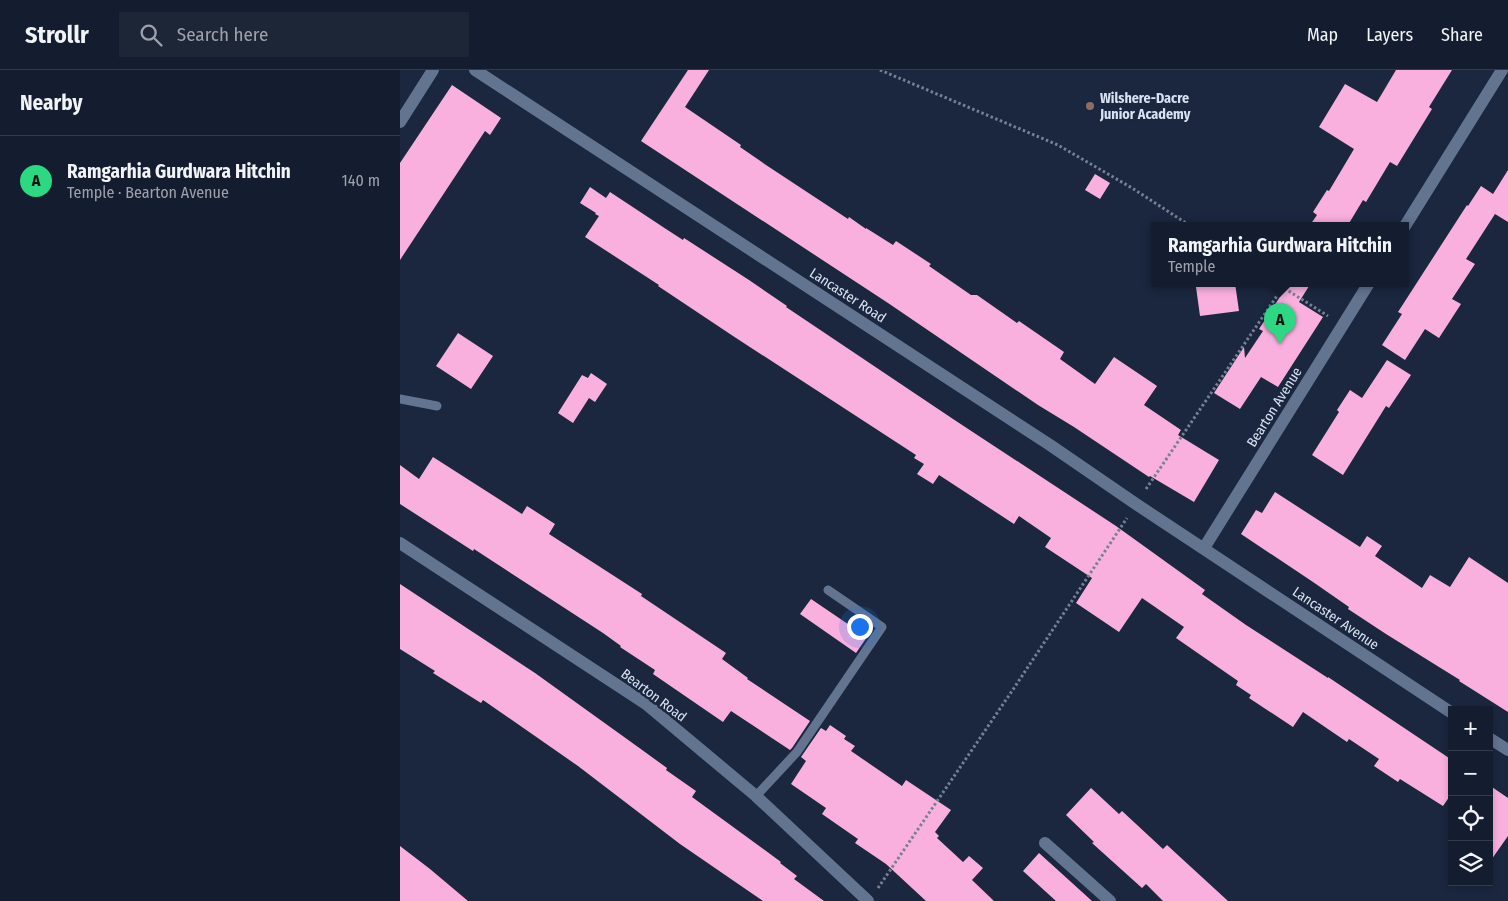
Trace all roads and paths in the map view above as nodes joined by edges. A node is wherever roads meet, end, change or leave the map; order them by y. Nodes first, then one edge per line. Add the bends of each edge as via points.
1 (433, 70) edge
2 (474, 70) edge
3 (880, 70) edge
4 (1502, 70) edge
5 (400, 122) edge
6 (1184, 222) edge
7 (1407, 222) edge
8 (1283, 287) joint
9 (1367, 287) edge
10 (1343, 325) junction
11 (400, 399) edge
12 (437, 406) dead end
13 (1136, 504) junction
14 (400, 542) edge
15 (1204, 548) junction
16 (828, 590) dead end
17 (1448, 710) edge
18 (1493, 741) edge
19 (1508, 750) edge
20 (756, 796) junction
21 (1044, 843) dead end
22 (872, 897) edge
23 (1110, 901) edge

1 - 5 street
2 - 13 street, Lancaster Road via 1050,444
3 - 6 path via 1058,145
4 - 7 street
8 - 10 path
8 - 13 path
9 - 10 street, Bearton Avenue
10 - 15 street, Bearton Avenue
11 - 12 lane
13 - 15 street, Lancaster Road
13 - 22 path
14 - 20 street, Bearton Road via 646,704
15 - 17 street, Lancaster Avenue
16 - 20 lane via 882,627 797,752
18 - 19 street
20 - 22 street, Bearton Road
21 - 23 street

